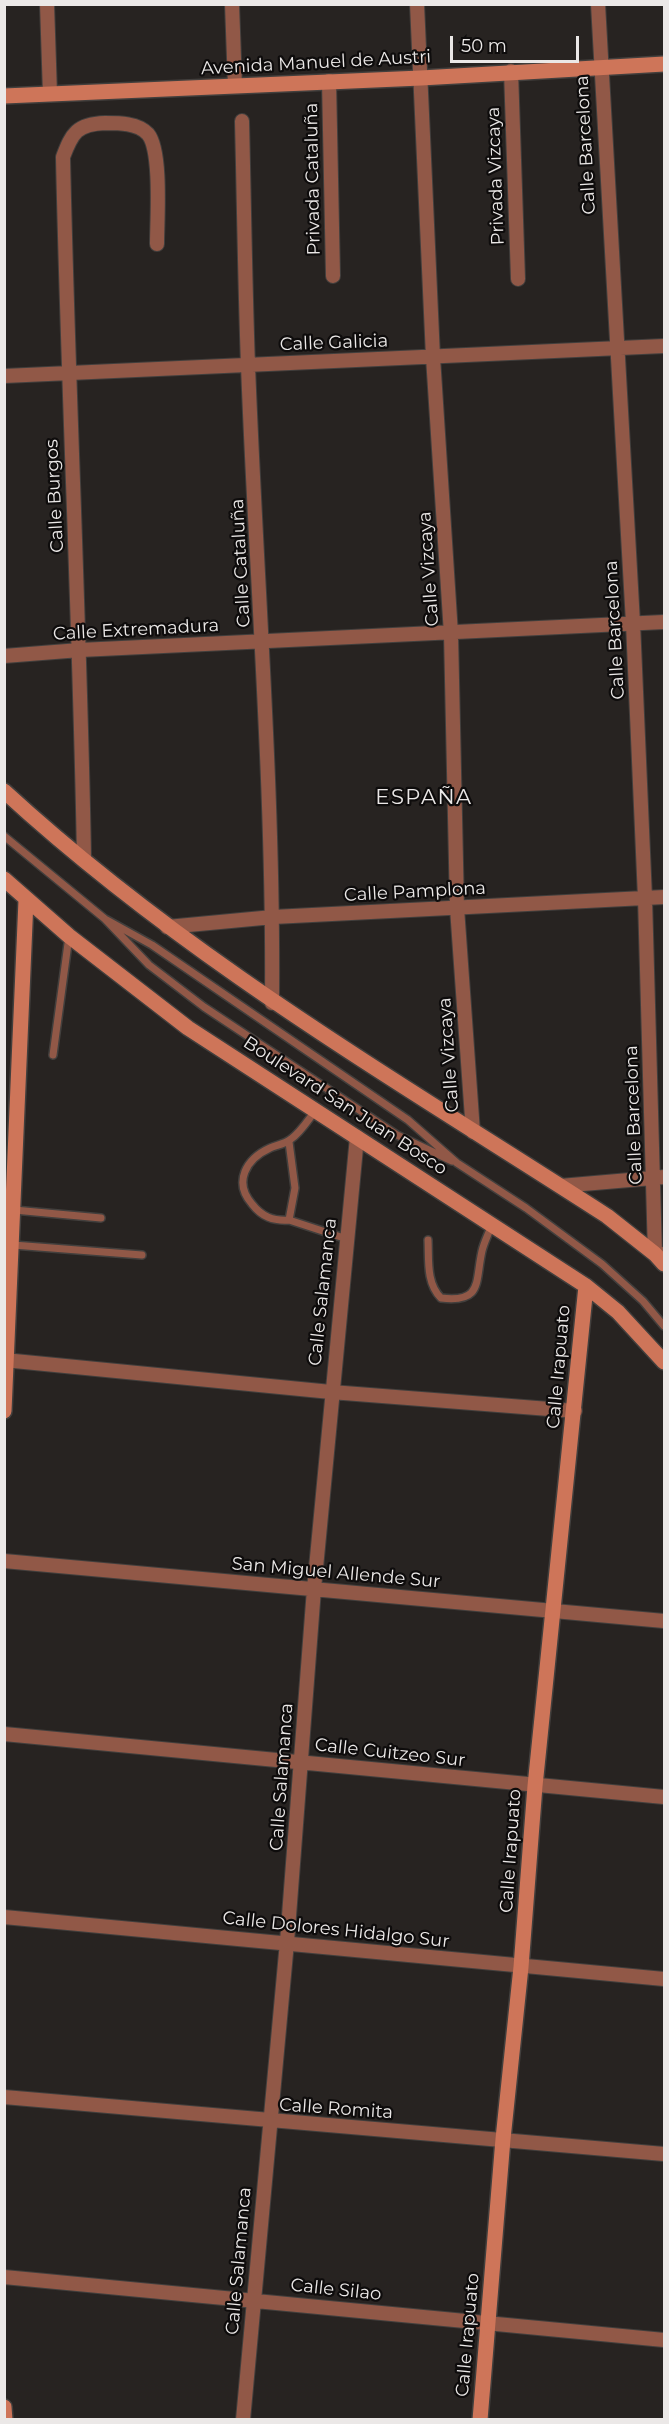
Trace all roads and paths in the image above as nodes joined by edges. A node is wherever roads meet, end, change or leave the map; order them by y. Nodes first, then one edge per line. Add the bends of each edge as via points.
1 (47, 4) edge
2 (232, 4) edge
3 (417, 4) edge
4 (598, 4) edge
5 (664, 64) edge
6 (600, 66) junction
7 (511, 71) junction
8 (421, 78) junction
9 (329, 81) junction
10 (235, 86) junction
11 (50, 94) junction
12 (4, 96) edge
13 (242, 121) dead end
14 (157, 244) dead end
15 (333, 276) dead end
16 (518, 279) dead end
17 (664, 346) edge
18 (615, 349) junction
19 (433, 357) junction
20 (248, 365) junction
21 (67, 373) junction
22 (4, 376) edge
23 (664, 622) edge
24 (633, 623) junction
25 (451, 634) junction
26 (263, 643) junction
27 (80, 650) junction
28 (4, 656) edge
29 (4, 791) edge
30 (4, 836) edge
31 (84, 858) junction
32 (4, 879) edge
33 (664, 897) edge
34 (645, 898) junction
35 (26, 900) junction
36 (457, 908) junction
37 (273, 917) junction
38 (105, 919) junction
39 (167, 927) junction
40 (69, 936) junction
41 (272, 1003) junction
42 (53, 1055) dead end
43 (316, 1110) junction
44 (473, 1132) junction
45 (357, 1137) junction
46 (289, 1142) junction
47 (457, 1162) junction
48 (659, 1177) edge
49 (560, 1186) junction
50 (9, 1209) edge
51 (101, 1218) dead end
52 (289, 1220) junction
53 (492, 1224) junction
54 (347, 1239) junction
55 (428, 1240) dead end
56 (13, 1245) junction
57 (142, 1255) dead end
58 (661, 1257) edge
59 (586, 1286) junction
60 (664, 1326) edge
61 (7, 1360) edge
62 (664, 1362) edge
63 (331, 1392) junction
64 (4, 1411) edge
65 (575, 1411) junction
66 (4, 1561) edge
67 (314, 1589) junction
68 (555, 1611) junction
69 (664, 1622) edge
70 (4, 1734) edge
71 (302, 1762) junction
72 (535, 1786) junction
73 (664, 1797) edge
74 (4, 1917) edge
75 (287, 1942) junction
76 (521, 1967) junction
77 (664, 1979) edge
78 (4, 2097) edge
79 (270, 2122) junction
80 (502, 2139) junction
81 (664, 2154) edge
82 (4, 2277) edge
83 (253, 2299) junction
84 (489, 2325) junction
85 (664, 2340) edge
86 (4, 2407) edge
87 (5, 2420) edge
88 (243, 2420) edge
89 (480, 2420) edge

1 - 11 street
2 - 10 street
3 - 8 street, Calle Vizcaya
4 - 6 street, Calle Barcelona
5 - 6 street, Avenida Manuel de Austri
6 - 7 street, Avenida Manuel de Austri
6 - 18 street, Calle Barcelona
7 - 8 street, Avenida Manuel de Austri
7 - 16 street, Privada Vizcaya
8 - 9 street, Avenida Manuel de Austri
8 - 19 street, Calle Vizcaya
9 - 10 street, Avenida Manuel de Austri
9 - 15 street, Privada Cataluña
10 - 11 street, Avenida Manuel de Austri
11 - 12 street, Avenida Manuel de Austri
13 - 20 street, Calle Cataluña
14 - 21 street, Calle Burgos via 155,155 149,135 120,123 82,127 71,135 63,157
17 - 18 street, Calle Galicia
18 - 19 street, Calle Galicia
18 - 24 street, Calle Barcelona
19 - 20 street, Calle Galicia
19 - 25 street, Calle Vizcaya
20 - 21 street, Calle Galicia
20 - 26 street, Calle Cataluña
21 - 22 street, Calle Galicia
21 - 27 street, Calle Burgos
23 - 24 street, Calle Extremadura
24 - 25 street, Calle Extremadura
24 - 34 street, Calle Barcelona
25 - 26 street, Calle Extremadura
25 - 36 street, Calle Vizcaya
26 - 27 street, Calle Extremadura
26 - 37 street, Calle Cataluña
27 - 28 street, Calle Extremadura
27 - 31 street, Calle Burgos
29 - 31 street
30 - 38 lane
31 - 39 street
32 - 35 street, Boulevard San Juan Bosco
33 - 34 street, Calle Pamplona
34 - 36 street, Calle Pamplona
34 - 48 street, Calle Barcelona
35 - 40 street, Boulevard San Juan Bosco
35 - 50 street
36 - 37 street, Calle Pamplona
36 - 44 street, Calle Vizcaya
37 - 39 street, Calle Pamplona
37 - 41 street, Calle Cataluña
38 - 47 lane via 152,945 390,1108
38 - 47 lane via 149,965 204,1007 397,1134
39 - 41 street
40 - 42 lane
40 - 43 street, Boulevard San Juan Bosco via 188,1028
41 - 44 street
43 - 45 street, Boulevard San Juan Bosco
43 - 46 lane
44 - 49 street
45 - 53 street, Boulevard San Juan Bosco
45 - 54 street, Calle Salamanca
46 - 52 lane via 296,1188
46 - 52 lane via 254,1157 246,1166 243,1183 246,1197 257,1210 277,1221
47 - 60 lane via 602,1264
48 - 49 street
48 - 58 street, Calle Barcelona
49 - 58 street
50 - 51 lane
50 - 56 street
52 - 54 lane
53 - 55 lane via 482,1251 476,1288 461,1298 441,1298 435,1293
53 - 59 street, Boulevard San Juan Bosco
54 - 63 street, Calle Salamanca
56 - 57 lane
56 - 61 street
59 - 62 street, Boulevard San Juan Bosco via 618,1312
59 - 65 street, Calle Irapuato
61 - 63 street
61 - 64 street
63 - 65 street
63 - 67 street, Calle Salamanca
65 - 68 street, Calle Irapuato
66 - 67 street, San Miguel Allende Sur
67 - 68 street, San Miguel Allende Sur
67 - 71 street, Calle Salamanca
68 - 69 street, San Miguel Allende Sur
68 - 72 street, Calle Irapuato
70 - 71 street, Calle Cuitzeo Sur
71 - 72 street, Calle Cuitzeo Sur
71 - 75 street, Calle Salamanca
72 - 73 street, Calle Cuitzeo Sur
72 - 76 street, Calle Irapuato
74 - 75 street, Calle Dolores Hidalgo Sur
75 - 76 street, Calle Dolores Hidalgo Sur
75 - 79 street, Calle Salamanca
76 - 77 street, Calle Dolores Hidalgo Sur
76 - 80 street, Calle Irapuato
78 - 79 street, Calle Romita
79 - 80 street, Calle Romita
79 - 83 street, Calle Salamanca
80 - 81 street, Calle Romita
80 - 84 street, Calle Irapuato
82 - 83 street, Calle Silao
83 - 84 street, Calle Silao
83 - 88 street, Calle Salamanca
84 - 85 street, Calle Silao
84 - 89 street, Calle Irapuato
86 - 87 street

